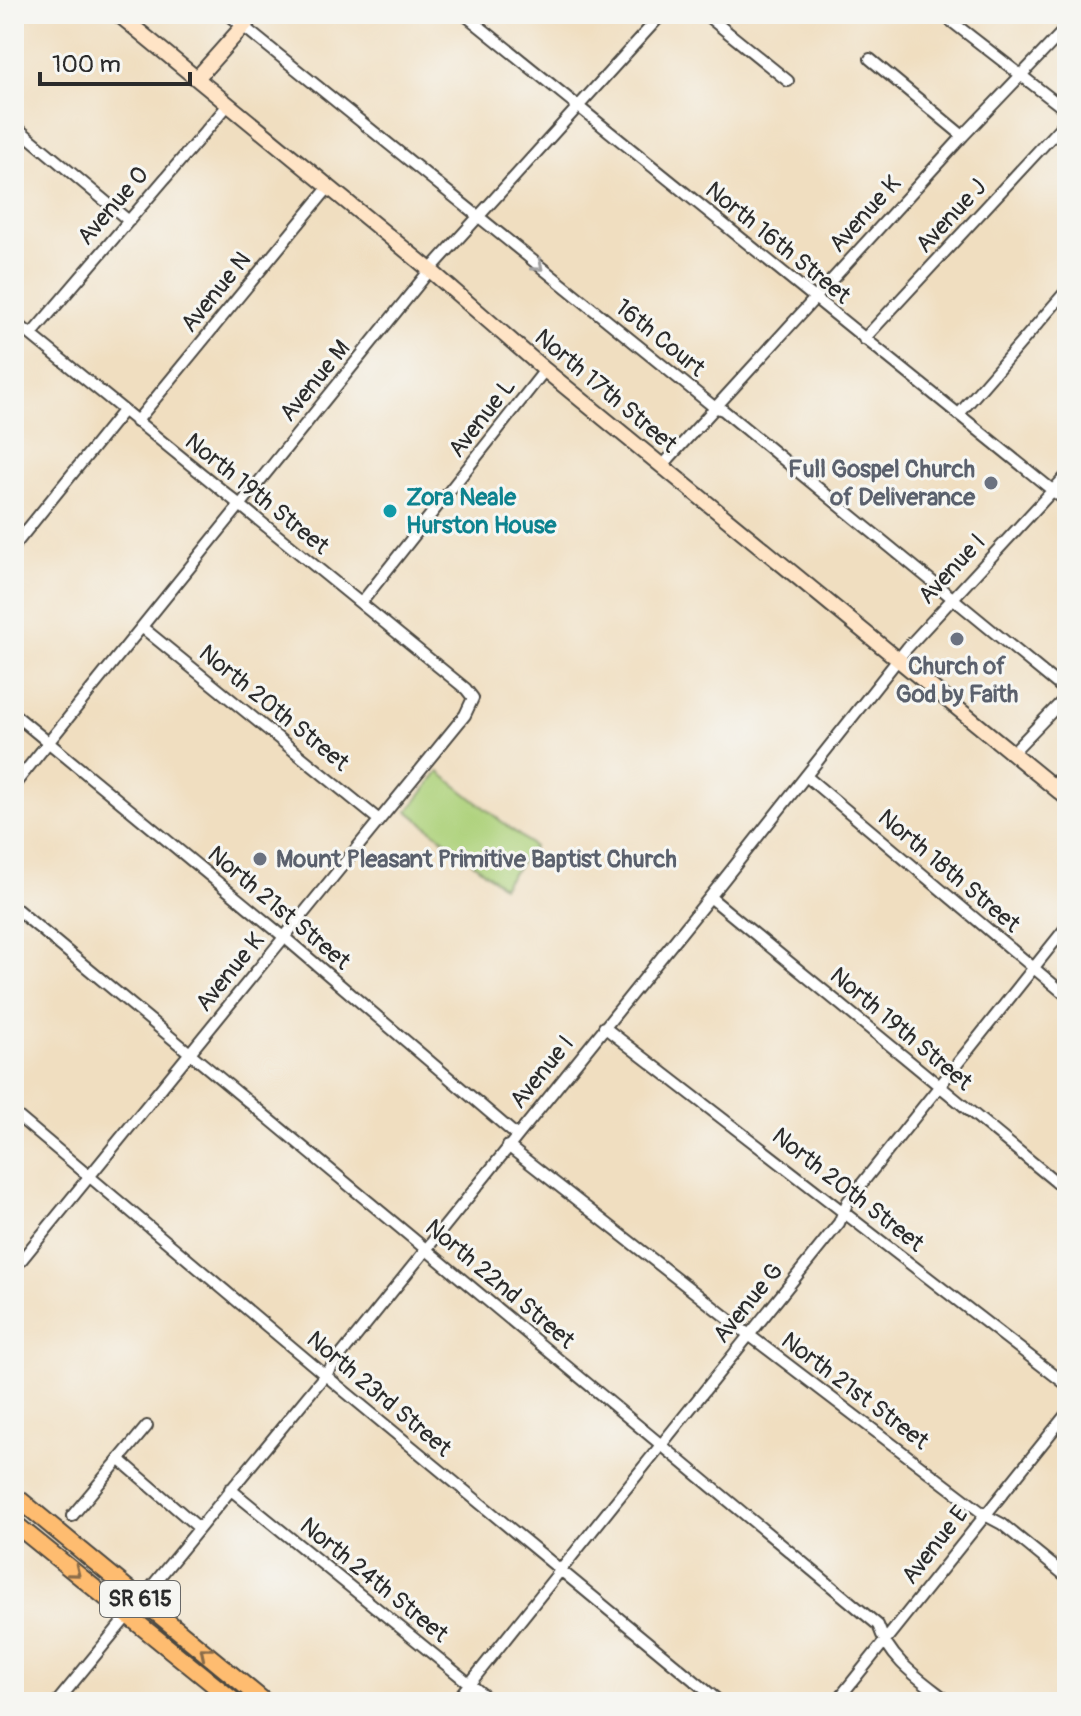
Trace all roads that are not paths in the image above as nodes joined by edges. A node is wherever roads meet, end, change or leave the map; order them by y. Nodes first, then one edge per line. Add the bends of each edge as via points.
1 (118, 14) edge
2 (228, 14) edge
3 (254, 14) edge
4 (464, 14) edge
5 (662, 14) edge
6 (705, 14) edge
7 (942, 14) edge
8 (243, 26) junction
9 (1067, 27) edge
10 (870, 59) dead end
11 (1019, 76) junction
12 (197, 78) junction
13 (788, 81) dead end
14 (228, 105) junction
15 (578, 108) junction
16 (1067, 111) edge
17 (1067, 120) edge
18 (14, 125) edge
19 (963, 136) junction
20 (328, 188) junction
21 (477, 217) junction
22 (129, 221) junction
23 (430, 270) junction
24 (1067, 290) edge
25 (816, 298) junction
26 (14, 321) edge
27 (31, 335) junction
28 (864, 339) junction
29 (545, 370) junction
30 (714, 407) junction
31 (123, 411) junction
32 (959, 414) junction
33 (136, 422) junction
34 (662, 466) junction
35 (1067, 475) edge
36 (1053, 491) junction
37 (1067, 502) edge
38 (240, 507) junction
39 (14, 546) edge
40 (951, 600) junction
41 (361, 603) junction
42 (143, 628) junction
43 (900, 660) junction
44 (1067, 694) edge
45 (473, 698) joint
46 (14, 714) edge
47 (48, 744) junction
48 (1012, 753) junction
49 (806, 776) junction
50 (14, 785) edge
51 (1067, 798) edge
52 (379, 820) junction
53 (710, 897) junction
54 (14, 907) edge
55 (1067, 926) edge
56 (284, 937) junction
57 (1033, 969) junction
58 (1067, 996) edge
59 (604, 1027) junction
60 (191, 1052) junction
61 (939, 1086) junction
62 (14, 1113) edge
63 (516, 1135) junction
64 (508, 1146) junction
65 (88, 1176) junction
66 (1067, 1191) edge
67 (843, 1212) junction
68 (425, 1248) junction
69 (14, 1269) edge
70 (749, 1335) junction
71 (325, 1375) junction
72 (1067, 1385) edge
73 (1067, 1413) edge
74 (147, 1426) dead end
75 (661, 1443) junction
76 (119, 1459) junction
77 (230, 1489) junction
78 (14, 1495) edge
79 (985, 1515) junction
80 (72, 1516) dead end
81 (14, 1523) edge
82 (199, 1528) junction
83 (559, 1569) junction
84 (1067, 1577) edge
85 (140, 1599) junction
86 (128, 1615) junction
87 (884, 1643) junction
88 (469, 1683) junction
89 (57, 1702) edge
90 (235, 1702) edge
91 (265, 1702) edge
92 (455, 1702) edge
93 (492, 1702) edge
94 (720, 1702) edge
95 (836, 1702) edge
96 (949, 1702) edge

1 - 12 street, North 17th Street
2 - 8 street, 16th Court
3 - 8 street
4 - 15 street, North 16th Street
5 - 15 street, Avenue M
6 - 13 street
7 - 11 street
8 - 12 street
8 - 21 street, 16th Court
9 - 11 street, Avenue K
10 - 19 street
11 - 16 street
11 - 19 street, Avenue K
12 - 14 street, North 17th Street
14 - 20 street, North 17th Street
14 - 22 street, Avenue O
15 - 21 street, Avenue M
15 - 25 street, North 16th Street
17 - 28 street, Avenue J
18 - 22 street
19 - 25 street, Avenue K
20 - 23 street, North 17th Street
20 - 33 street, Avenue N
21 - 23 street, Avenue M
21 -> 30 street, 16th Court
22 - 27 street, Avenue O
23 - 29 street, North 17th Street
23 - 38 street, Avenue M
24 - 32 street
25 - 28 street, North 16th Street
25 - 30 street, Avenue K
26 - 27 street, North 19th Street
27 - 31 street, North 19th Street
28 - 32 street, North 16th Street
29 - 34 street, North 17th Street
29 - 41 street, Avenue L
30 - 34 street, Avenue K
30 - 40 street, 16th Court
31 - 33 street, North 19th Street
31 - 39 street
32 - 36 street, North 16th Street
33 - 38 street, North 19th Street
34 - 43 street, North 17th Street
35 - 36 street, Avenue I
36 - 37 street, North 16th Street
36 - 40 street, Avenue I
38 - 41 street, North 19th Street
38 - 42 street, Avenue M
40 - 43 street, Avenue I
40 - 44 street, 16th Court
41 - 45 street, North 19th Street
42 - 47 street, Avenue M
42 - 52 street, North 20th Street
43 - 48 street, North 17th Street
43 - 49 street, Avenue I
44 - 48 street
45 - 52 street, Avenue K via 465,715
46 - 47 street, North 21st Street
47 - 50 street, Avenue M
47 - 56 street, North 21st Street
48 - 51 street, North 17th Street
49 - 53 street, Avenue I
49 - 57 street, North 18th Street
52 - 56 street, Avenue K
53 - 59 street, Avenue I
53 - 61 street, North 19th Street
54 - 60 street, North 22nd Street
55 - 57 street, Avenue G
56 - 60 street, Avenue K
56 - 63 street, North 21st Street
57 - 58 street, North 18th Street
57 - 61 street, Avenue G
59 - 63 street, Avenue I
59 - 67 street, North 20th Street
60 - 65 street, Avenue K
60 - 68 street, North 22nd Street
61 - 66 street, North 19th Street
61 - 67 street, Avenue G
62 - 65 street, North 23rd Street
63 - 64 street, Avenue I
64 - 68 street, Avenue I
64 - 70 street, North 21st Street
65 - 69 street, Avenue K
65 - 71 street, North 23rd Street
67 - 70 street, Avenue G
67 - 72 street, North 20th Street
68 - 71 street, Avenue I
68 - 75 street, North 22nd Street
70 - 75 street, Avenue G
70 - 79 street, North 21st Street
71 - 77 street, Avenue I
71 - 83 street, North 23rd Street
73 - 79 street, Avenue E
74 - 76 street
75 - 83 street, Avenue G
75 - 87 street, North 22nd Street via 878,1625
76 - 80 street
76 - 82 street
77 - 82 street, Avenue I
77 - 88 street, North 24th Street
78 - 85 main road, SR 615
79 - 84 street, North 21st Street
79 - 87 street, Avenue E
81 -> 86 main road, SR 615
82 - 85 street, Avenue I
83 - 88 street, Avenue G
83 - 94 street, North 23rd Street
85 - 86 street, Avenue I
91 -> 85 main road, SR 615
86 - 89 street, Avenue I
86 - 90 main road, SR 615
87 - 95 street, Avenue E
87 - 96 street, North 22nd Street
88 - 92 street, Avenue G
88 - 93 street, North 24th Street

